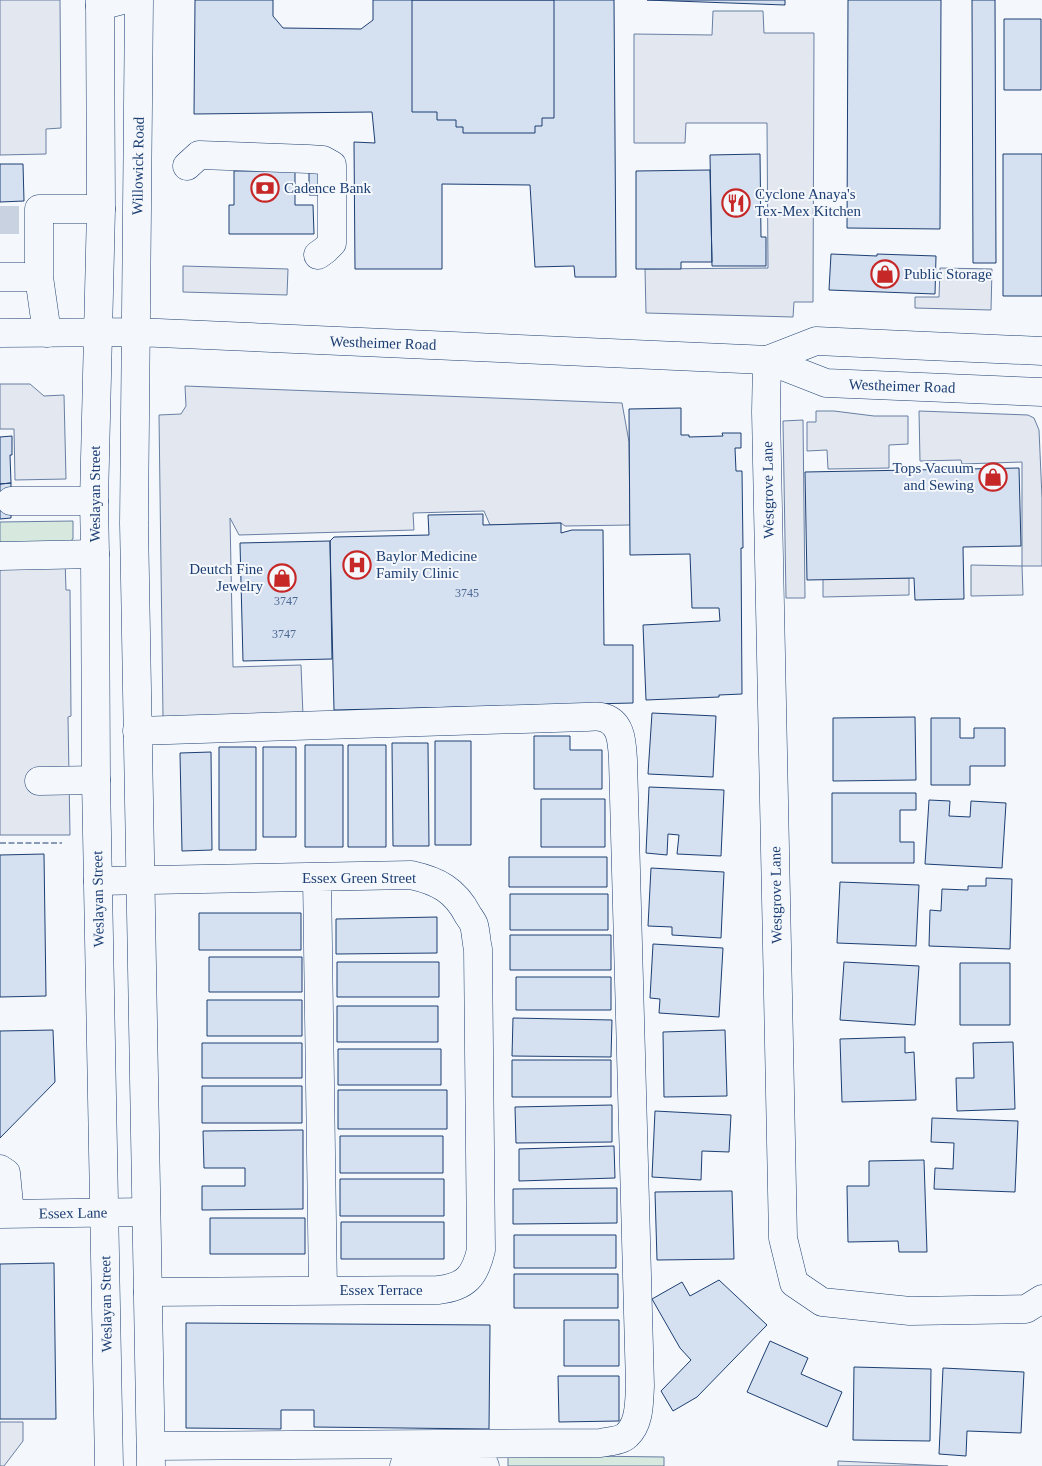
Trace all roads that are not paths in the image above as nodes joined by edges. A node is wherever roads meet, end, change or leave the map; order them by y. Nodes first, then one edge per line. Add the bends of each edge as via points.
1 (139, 0) edge
2 (107, 2) edge
3 (187, 166) dead end
4 (100, 209) junction
5 (322, 253) dead end
6 (0, 277) edge
7 (39, 277) junction
8 (97, 332) junction
9 (136, 332) junction
10 (0, 333) edge
11 (47, 333) junction
12 (1042, 351) edge
13 (767, 360) junction
14 (1042, 392) edge
15 (21, 501) dead end
16 (94, 501) junction
17 (95, 554) junction
18 (0, 556) edge
19 (137, 731) junction
20 (96, 780) junction
21 (39, 781) dead end
22 (317, 877) junction
23 (140, 880) junction
24 (98, 881) junction
25 (481, 1140) joint
26 (0, 1170) edge
27 (104, 1212) junction
28 (146, 1212) junction
29 (5, 1214) edge
30 (323, 1291) junction
31 (148, 1292) junction
32 (1042, 1299) edge
33 (151, 1456) edge
34 (109, 1466) edge
35 (404, 1466) edge
36 (485, 1466) edge

1 - 9 main road, Willowick Road
2 - 4 main road
3 - 5 main road via 199,154 308,159 320,166
4 - 7 main road via 39,209 29,220
4 - 8 main road
6 - 7 main road
7 - 11 main road
8 - 9 main road, Westheimer Road
8 - 11 main road, Westheimer Road
8 - 16 main road, Weslayan Street
9 - 13 main road, Westheimer Road
9 - 19 main road
10 - 11 main road, Westheimer Road
12 - 13 main road, Westheimer Road via 816,341
13 - 14 main road, Westheimer Road via 826,383
13 - 32 main road, Westgrove Lane via 783,1238 794,1283 822,1302 910,1311 1026,1309
15 - 16 main road
16 - 17 main road, Weslayan Street
17 - 18 main road
17 - 20 main road, Weslayan Street
19 - 23 main road
19 - 33 main road via 585,717 601,717 618,729 623,760 640,1386 635,1423 627,1435 601,1443
20 - 21 main road
20 - 24 main road, Weslayan Street
22 - 23 main road, Essex Green Street
22 - 25 main road, Essex Green Street via 411,875 442,885 464,907 474,925 478,949
22 - 30 main road
23 - 24 main road, Essex Green Street
23 - 28 main road
24 - 27 main road, Weslayan Street
25 - 30 main road, Essex Terrace via 482,1250 470,1278 451,1289
26 - 29 main road via 6,1173
27 - 28 main road, Essex Lane
27 - 29 main road, Essex Lane
27 - 34 main road, Weslayan Street
28 - 31 main road
30 - 31 main road, Essex Terrace
31 - 33 main road
35 - 36 main road via 483,1463

